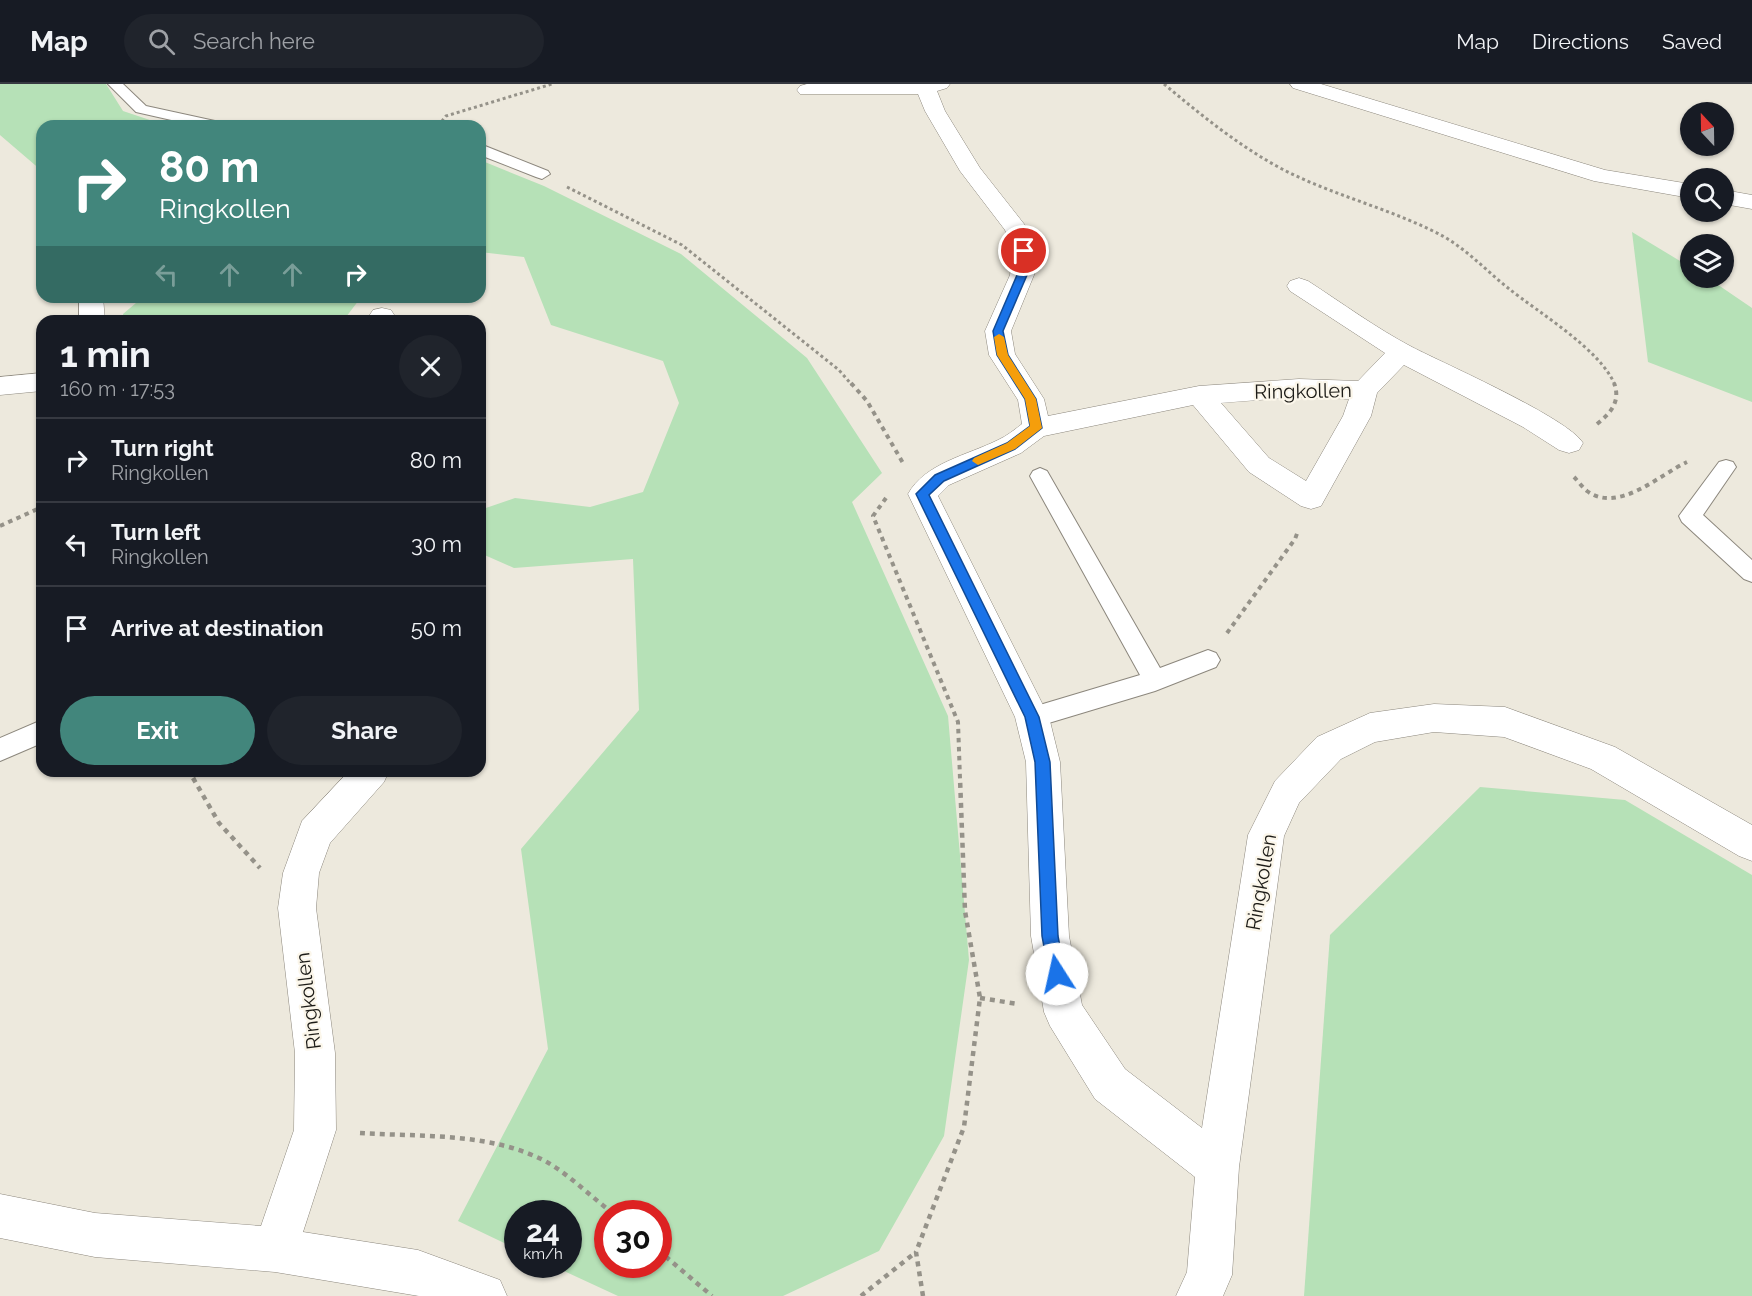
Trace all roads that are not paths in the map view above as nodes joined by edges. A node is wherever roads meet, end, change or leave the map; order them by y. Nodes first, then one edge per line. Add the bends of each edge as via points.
1 (115, 84) edge
2 (1300, 84) edge
3 (933, 86) edge
4 (807, 90) dead end
5 (191, 120) edge
6 (486, 151) edge
7 (543, 174) road end
8 (1680, 189) edge
9 (1734, 199) edge
10 (1752, 202) edge
11 (1299, 286) dead end
12 (1401, 352) junction
13 (36, 383) edge
14 (0, 386) edge
15 (1365, 390) junction
16 (1199, 395) junction
17 (1036, 428) junction
18 (1569, 443) road end
19 (1726, 467) road end
20 (1040, 476) dead end
21 (1752, 573) edge
22 (1208, 660) road end
23 (1155, 681) junction
24 (1032, 717) junction
25 (36, 734) edge
26 (0, 750) edge
27 (366, 777) edge
28 (1752, 844) edge
29 (1217, 1167) junction
30 (0, 1216) edge
31 (275, 1250) junction
32 (484, 1296) edge
33 (1198, 1296) edge

1 - 5 lane via 141,109
2 - 8 street via 1602,176
3 - 4 street
3 - 17 street via 935,111 972,171 1016,229 1024,251 1022,275 998,331 1002,355 1030,399
6 - 7 lane
9 - 10 street
11 - 12 street
12 - 15 street, Ringkollen
12 - 18 street via 1533,420
13 - 14 street
15 - 16 street, Ringkollen via 1299,388
15 - 16 street via 1357,416 1311,498 1259,465
16 - 17 street, Ringkollen
17 - 24 street, Ringkollen via 1011,446 916,485
19 - 21 lane via 1690,516
20 - 23 lane
22 - 23 lane
23 - 24 lane
24 - 29 street via 1042,762 1050,936 1064,1012 1110,1084
25 - 26 lane
27 - 31 street, Ringkollen via 315,833 301,873 297,908 315,1053 315,1130
28 - 29 street, Ringkollen via 1603,758 1504,722 1434,718 1380,726 1329,748 1287,792 1266,835
29 - 33 street, Ringkollen via 1209,1275
30 - 31 street via 95,1235
31 - 32 street via 418,1273

